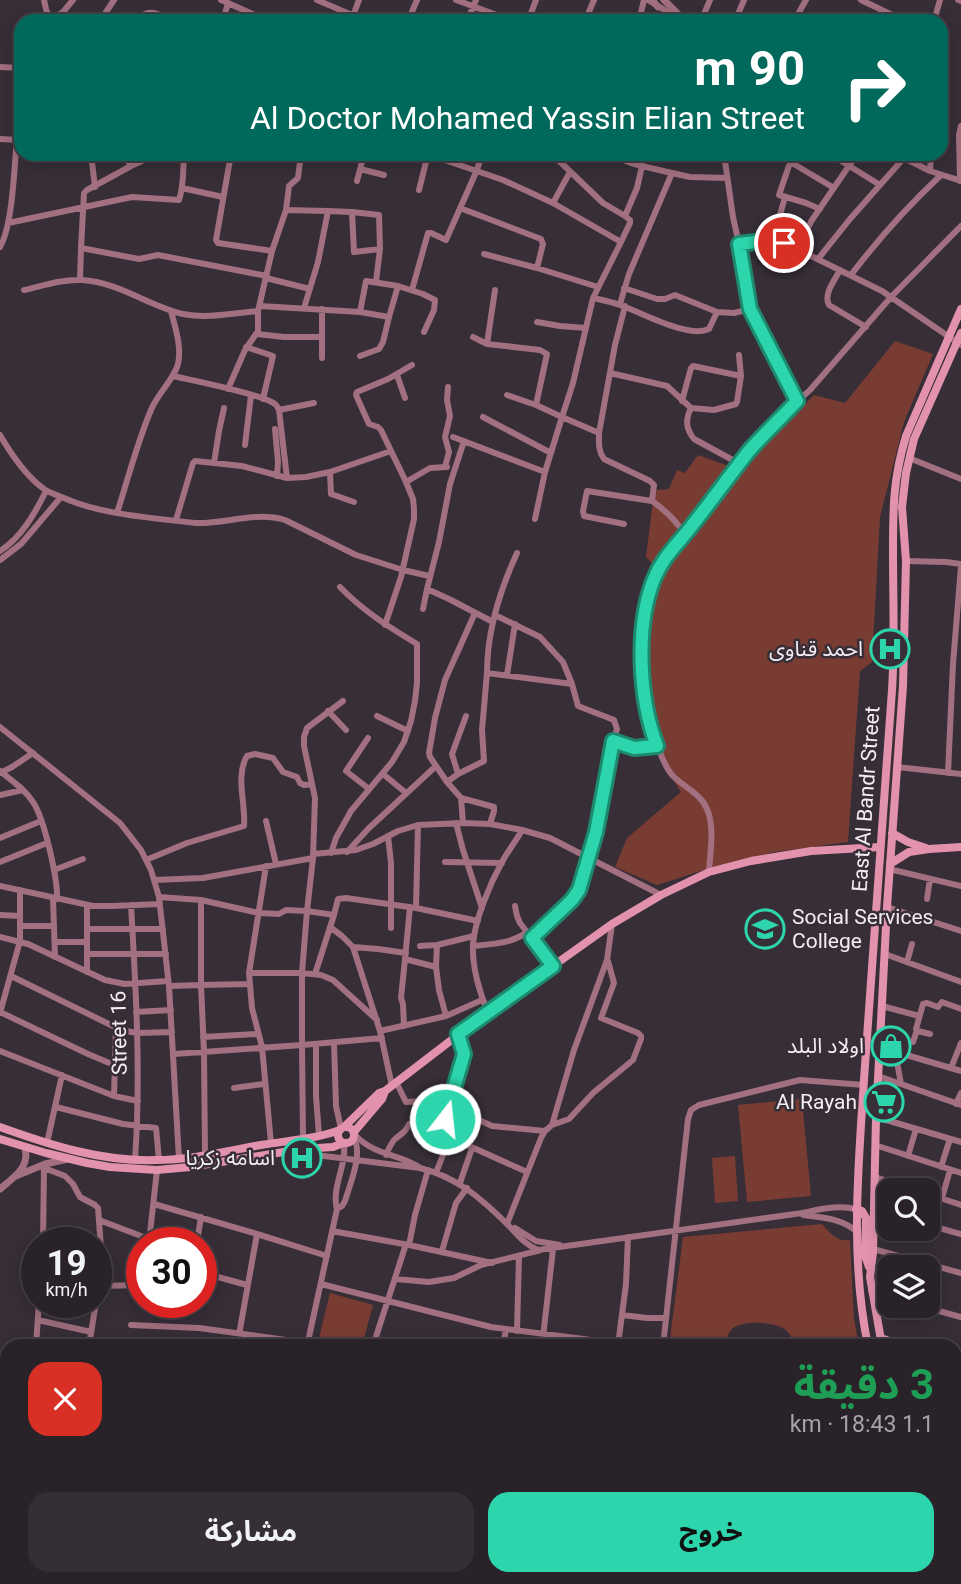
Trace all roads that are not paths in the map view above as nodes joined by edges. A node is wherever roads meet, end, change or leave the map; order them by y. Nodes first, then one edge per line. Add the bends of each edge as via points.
1 (73, 0) edge
2 (317, 0) edge
3 (456, 0) edge
4 (648, 0) edge
5 (664, 0) edge
6 (861, 0) edge
7 (225, 1) edge
8 (870, 2) edge
9 (475, 3) edge
10 (658, 7) joint
11 (63, 12) junction
12 (60, 14) edge
13 (66, 14) edge
14 (253, 14) edge
15 (344, 14) edge
16 (498, 14) edge
17 (670, 14) edge
18 (675, 14) edge
19 (887, 14) edge
20 (961, 126) edge
21 (16, 161) edge
22 (92, 161) edge
23 (128, 161) edge
24 (142, 161) edge
25 (184, 161) edge
26 (229, 161) edge
27 (299, 161) edge
28 (362, 161) edge
29 (425, 161) edge
30 (449, 161) edge
31 (480, 161) edge
32 (559, 161) edge
33 (626, 161) edge
34 (725, 161) edge
35 (841, 161) edge
36 (852, 161) edge
37 (901, 161) edge
38 (908, 161) edge
39 (931, 161) edge
40 (789, 162) joint
41 (631, 163) joint
42 (131, 166) junction
43 (642, 166) junction
44 (849, 166) junction
45 (360, 169) junction
46 (477, 170) junction
47 (930, 171) junction
48 (570, 172) junction
49 (672, 173) junction
50 (941, 175) junction
51 (384, 176) dead end
52 (727, 178) junction
53 (357, 181) dead end
54 (961, 181) edge
55 (880, 185) junction
56 (94, 187) junction
57 (182, 188) junction
58 (834, 188) junction
59 (419, 190) dead end
60 (223, 197) junction
61 (785, 197) junction
62 (553, 203) junction
63 (83, 206) junction
64 (460, 208) junction
65 (820, 209) junction
66 (286, 210) junction
67 (328, 211) junction
68 (352, 212) junction
69 (625, 216) junction
70 (8, 223) junction
71 (961, 226) edge
72 (773, 240) junction
73 (621, 242) junction
74 (739, 244) junction
75 (0, 247) edge
76 (82, 248) junction
77 (796, 248) junction
78 (380, 249) junction
79 (272, 251) junction
80 (484, 254) dead end
81 (818, 259) junction
82 (790, 265) dead end
83 (537, 268) junction
84 (840, 270) junction
85 (851, 275) junction
86 (266, 277) junction
87 (80, 280) junction
88 (376, 282) junction
89 (398, 286) junction
90 (598, 287) junction
91 (624, 288) junction
92 (310, 289) junction
93 (24, 290) dead end
94 (412, 290) junction
95 (495, 290) dead end
96 (891, 297) junction
97 (593, 298) junction
98 (622, 305) junction
99 (259, 308) junction
100 (304, 308) junction
101 (322, 309) junction
102 (750, 309) junction
103 (961, 309) edge
104 (171, 310) junction
105 (360, 312) junction
106 (717, 312) junction
107 (389, 317) junction
108 (537, 322) dead end
109 (866, 327) junction
110 (586, 328) junction
111 (425, 332) dead end
112 (961, 333) edge
113 (257, 334) junction
114 (321, 337) junction
115 (473, 337) dead end
116 (948, 337) junction
117 (487, 344) junction
118 (959, 344) edge
119 (246, 347) junction
120 (739, 355) dead end
121 (360, 356) dead end
122 (322, 358) dead end
123 (412, 365) dead end
124 (610, 373) junction
125 (397, 375) junction
126 (173, 376) junction
127 (741, 376) junction
128 (448, 387) dead end
129 (228, 389) junction
130 (251, 395) junction
131 (507, 395) dead end
132 (405, 398) dead end
133 (263, 399) junction
134 (682, 401) junction
135 (797, 401) junction
136 (314, 403) dead end
137 (536, 405) junction
138 (224, 408) dead end
139 (691, 408) junction
140 (279, 410) junction
141 (483, 417) dead end
142 (562, 417) junction
143 (275, 429) dead end
144 (599, 433) junction
145 (0, 435) edge
146 (453, 436) dead end
147 (464, 441) junction
148 (245, 445) dead end
149 (391, 450) junction
150 (551, 453) junction
151 (909, 458) junction
152 (214, 463) junction
153 (740, 464) junction
154 (445, 467) junction
155 (455, 470) junction
156 (330, 472) junction
157 (545, 472) junction
158 (276, 476) junction
159 (287, 478) junction
160 (961, 479) edge
161 (406, 482) junction
162 (46, 491) junction
163 (61, 497) junction
164 (652, 501) junction
165 (354, 502) dead end
166 (117, 513) junction
167 (535, 519) dead end
168 (176, 520) junction
169 (624, 524) dead end
170 (685, 534) junction
171 (905, 545) junction
172 (893, 546) junction
173 (0, 551) edge
174 (517, 553) dead end
175 (0, 560) edge
176 (893, 561) junction
177 (906, 561) junction
178 (961, 565) edge
179 (403, 570) junction
180 (429, 576) junction
181 (340, 587) dead end
182 (427, 589) junction
183 (959, 601) edge
184 (423, 609) dead end
185 (475, 613) junction
186 (494, 619) junction
187 (515, 624) junction
188 (384, 625) junction
189 (957, 654) edge
190 (487, 673) junction
191 (507, 675) junction
192 (961, 677) edge
193 (952, 678) junction
194 (572, 684) junction
195 (952, 690) junction
196 (961, 690) edge
197 (343, 701) dead end
198 (328, 712) junction
199 (377, 716) dead end
200 (466, 716) dead end
201 (0, 727) edge
202 (345, 730) dead end
203 (408, 731) junction
204 (368, 738) dead end
205 (613, 741) junction
206 (657, 746) junction
207 (33, 753) junction
208 (436, 766) junction
209 (897, 767) junction
210 (0, 772) edge
211 (948, 773) junction
212 (383, 774) junction
213 (458, 774) junction
214 (961, 774) edge
215 (447, 782) junction
216 (312, 784) junction
217 (369, 789) junction
218 (23, 790) junction
219 (406, 793) junction
220 (0, 796) edge
221 (461, 798) junction
222 (41, 821) junction
223 (267, 821) dead end
224 (460, 823) junction
225 (490, 824) junction
226 (418, 825) junction
227 (522, 830) junction
228 (892, 833) junction
229 (388, 836) junction
230 (0, 838) edge
231 (47, 842) junction
232 (880, 846) junction
233 (961, 847) edge
234 (929, 849) junction
235 (348, 852) junction
236 (331, 853) junction
237 (313, 856) junction
238 (83, 859) dead end
239 (589, 859) junction
240 (146, 860) junction
241 (0, 862) edge
242 (445, 862) dead end
243 (467, 862) junction
244 (502, 863) junction
245 (276, 864) junction
246 (266, 866) junction
247 (890, 867) junction
248 (54, 870) junction
249 (709, 872) junction
250 (930, 879) junction
251 (155, 880) junction
252 (0, 886) edge
253 (961, 886) edge
254 (20, 890) junction
255 (661, 895) junction
256 (55, 898) junction
257 (927, 899) dead end
258 (201, 900) junction
259 (159, 901) junction
260 (391, 904) junction
261 (87, 905) junction
262 (131, 905) junction
263 (516, 906) dead end
264 (887, 907) junction
265 (413, 908) junction
266 (482, 909) junction
267 (307, 911) junction
268 (259, 913) junction
269 (0, 915) edge
270 (334, 915) junction
271 (20, 916) junction
272 (478, 922) junction
273 (612, 924) junction
274 (20, 926) junction
275 (54, 926) junction
276 (330, 927) junction
277 (391, 928) dead end
278 (87, 929) junction
279 (132, 929) junction
280 (163, 929) junction
281 (961, 931) edge
282 (530, 935) junction
283 (474, 936) junction
284 (0, 937) edge
285 (20, 941) junction
286 (55, 942) junction
287 (87, 942) junction
288 (912, 944) dead end
289 (437, 945) junction
290 (420, 946) dead end
291 (473, 946) junction
292 (353, 947) junction
293 (87, 954) junction
294 (134, 954) junction
295 (166, 954) junction
296 (884, 954) junction
297 (405, 956) junction
298 (55, 957) junction
299 (607, 960) junction
300 (907, 962) junction
301 (553, 966) junction
302 (436, 967) junction
303 (87, 972) junction
304 (249, 973) junction
305 (302, 973) junction
306 (315, 974) junction
307 (0, 977) edge
308 (11, 978) junction
309 (961, 982) edge
310 (136, 984) junction
311 (169, 984) junction
312 (249, 984) junction
313 (201, 985) junction
314 (482, 1000) junction
315 (882, 1006) junction
316 (961, 1009) edge
317 (171, 1010) junction
318 (0, 1012) edge
319 (136, 1012) junction
320 (488, 1012) junction
321 (588, 1013) junction
322 (446, 1016) junction
323 (919, 1016) junction
324 (601, 1018) junction
325 (377, 1020) junction
326 (404, 1026) junction
327 (116, 1028) junction
328 (917, 1030) junction
329 (172, 1032) junction
330 (137, 1033) junction
331 (258, 1034) junction
332 (458, 1034) junction
333 (930, 1034) dead end
334 (381, 1035) junction
335 (203, 1037) junction
336 (913, 1042) dead end
337 (334, 1043) junction
338 (961, 1043) edge
339 (317, 1044) junction
340 (302, 1045) junction
341 (262, 1047) junction
342 (879, 1047) junction
343 (0, 1051) edge
344 (895, 1051) junction
345 (204, 1052) junction
346 (174, 1054) junction
347 (114, 1065) junction
348 (951, 1068) junction
349 (961, 1071) edge
350 (62, 1075) junction
351 (878, 1076) junction
352 (264, 1084) junction
353 (901, 1084) junction
354 (864, 1085) junction
355 (391, 1086) junction
356 (234, 1088) dead end
357 (961, 1093) edge
358 (114, 1096) junction
359 (138, 1101) junction
360 (449, 1105) junction
361 (959, 1105) edge
362 (55, 1107) junction
363 (876, 1117) junction
364 (552, 1125) junction
365 (137, 1126) junction
366 (0, 1127) edge
367 (342, 1129) junction
368 (916, 1129) junction
369 (545, 1131) junction
370 (441, 1133) junction
371 (319, 1135) junction
372 (354, 1135) junction
373 (450, 1137) junction
374 (303, 1138) junction
375 (0, 1139) edge
376 (950, 1139) junction
377 (961, 1142) edge
378 (47, 1143) junction
379 (271, 1143) junction
380 (343, 1143) junction
381 (875, 1145) junction
382 (26, 1147) junction
383 (472, 1148) junction
384 (286, 1152) junction
385 (205, 1155) junction
386 (386, 1155) junction
387 (908, 1156) junction
388 (68, 1159) junction
389 (179, 1159) junction
390 (343, 1159) junction
391 (135, 1160) junction
392 (356, 1160) junction
393 (158, 1165) junction
394 (41, 1167) junction
395 (941, 1167) junction
396 (420, 1168) junction
397 (428, 1170) junction
398 (950, 1170) junction
399 (527, 1172) junction
400 (436, 1173) junction
401 (961, 1173) edge
402 (16, 1175) junction
403 (875, 1177) junction
404 (878, 1178) edge
405 (460, 1183) junction
406 (858, 1186) junction
407 (467, 1188) junction
408 (0, 1189) edge
409 (942, 1198) joint
410 (154, 1204) junction
411 (961, 1205) edge
412 (337, 1209) junction
413 (856, 1209) junction
414 (795, 1214) junction
415 (201, 1217) junction
416 (99, 1220) junction
417 (507, 1224) junction
418 (43, 1227) edge
419 (99, 1227) edge
420 (151, 1227) edge
421 (199, 1227) edge
422 (940, 1228) edge
423 (676, 1230) junction
424 (126, 1231) edge
425 (332, 1231) junction
426 (858, 1232) junction
427 (257, 1234) junction
428 (961, 1234) edge
429 (628, 1237) junction
430 (407, 1245) junction
431 (569, 1246) junction
432 (552, 1249) junction
433 (873, 1249) junction
434 (543, 1250) junction
435 (442, 1251) junction
436 (327, 1256) junction
437 (519, 1256) junction
438 (492, 1263) junction
439 (870, 1270) junction
440 (961, 1273) edge
441 (217, 1277) edge
442 (395, 1279) junction
443 (321, 1284) junction
444 (247, 1285) junction
445 (871, 1292) junction
446 (877, 1294) edge
447 (861, 1298) junction
448 (387, 1301) junction
449 (940, 1311) edge
450 (622, 1315) junction
451 (961, 1317) edge
452 (93, 1318) edge
453 (666, 1318) junction
454 (38, 1320) joint
455 (131, 1325) dead end
456 (506, 1329) junction
457 (517, 1331) junction
458 (91, 1332) junction
459 (239, 1332) junction
460 (543, 1335) junction
461 (37, 1339) edge
462 (90, 1339) edge
463 (238, 1339) edge
464 (279, 1339) edge
465 (308, 1339) edge
466 (375, 1339) edge
467 (504, 1339) edge
468 (543, 1339) edge
469 (560, 1339) edge
470 (620, 1339) edge
471 (664, 1339) edge
472 (867, 1339) edge
473 (872, 1339) edge
474 (879, 1339) edge

1 - 11 street
2 - 15 street
3 - 9 street
4 - 10 street
5 - 18 street
6 - 8 street
7 - 14 street
8 - 19 street
9 - 16 street
10 - 17 street
11 - 12 street
11 - 13 street
20 - 54 street
21 - 70 street
22 - 56 street
23 - 42 street
24 - 42 street
25 - 57 street
26 - 60 street
27 - 66 street
28 - 45 street
29 - 59 street
30 - 46 street
31 - 46 street
32 - 48 street
33 - 41 street
34 - 52 street
35 - 44 street
36 - 44 street
37 - 55 street
38 - 47 street
39 - 47 street
40 - 58 street
40 - 61 street via 778,193
41 - 43 street
42 - 56 street
43 - 49 street
43 - 69 street
44 - 55 street
44 - 58 street
45 - 51 street
45 - 53 street
46 - 62 street
46 - 64 street
47 - 50 street
48 - 62 street
48 - 69 street via 603,204
49 - 52 street
49 - 91 street
50 - 54 street
50 - 85 street
52 - 74 street
55 - 81 street
56 - 63 street via 85,192
57 - 60 street
57 - 63 street via 176,201 132,197
58 - 65 street
60 - 79 street via 217,242
61 - 65 street
61 - 72 street
62 - 73 street
63 - 70 street
63 - 76 street
64 - 83 street via 541,239
64 - 94 street via 446,240 428,233
65 - 77 street
66 - 67 street
66 - 79 street
67 - 68 street
67 - 92 street
68 - 78 street via 379,215
68 - 78 street via 354,251
69 - 73 street via 630,223
70 - 75 street
71 - 96 street
72 - 74 street
72 - 77 street
73 - 90 street
74 - 102 street
76 - 86 street via 139,259 159,256
76 - 87 street
77 - 81 street
77 - 82 street
78 - 88 street
79 - 86 street
80 - 83 street
81 - 84 street
83 - 90 street
84 - 85 street
84 - 109 street via 827,300
85 - 96 street
86 - 92 street
86 - 99 street
87 - 93 street
87 - 104 street
88 - 89 street
88 - 105 street via 365,282
89 - 94 street
89 - 107 street
90 - 97 street
91 - 98 street
91 - 106 street via 657,299 675,295
92 - 100 street
94 - 111 street via 436,302
95 - 117 street
96 - 109 street
96 - 116 street
97 - 98 street
97 - 110 street
98 - 106 street via 665,323 705,331
98 - 124 street
99 - 100 street
99 - 104 street via 200,316
99 - 113 street
100 - 101 street
101 - 105 street
101 - 114 street
102 - 106 street
102 - 135 street
103 - 116 main road, East Al Bandr Street
104 - 126 street via 180,353
105 - 107 street
107 - 121 street via 379,349
108 - 110 street
109 - 135 street
110 - 142 street
112 - 118 main road, East Al Bandr Street
113 - 114 street
113 - 119 street
114 - 122 street
115 - 117 street
116 - 118 street
116 - 172 main road, East Al Bandr Street via 901,454
117 - 137 street via 547,354
118 - 151 main road, East Al Bandr Street
119 - 129 street
119 - 133 street via 273,356
120 - 127 street
123 - 125 street
124 - 134 street via 662,384
124 - 144 street
125 - 132 street
125 - 149 street via 356,395 369,424 380,428
126 - 129 street
126 - 166 street via 150,412
127 - 134 street via 693,366
127 - 139 street via 736,404 714,410
128 - 154 street
129 - 130 street
130 - 133 street
130 - 148 street
131 - 137 street
133 - 140 street
134 - 139 street
135 - 153 street
136 - 140 street
137 - 142 street
138 - 152 street
139 - 153 street via 686,421 694,439
140 - 159 street
141 - 150 street
142 - 144 street
142 - 150 street
143 - 158 street
144 - 164 street via 601,455 650,481 654,485
145 - 162 street
146 - 147 street
147 - 155 street
147 - 157 street
149 - 156 street
149 - 161 street
150 - 157 street
151 - 160 street
151 - 171 main road, East Al Bandr Street via 902,507
152 - 158 street
152 - 168 street via 193,463
153 - 170 street
154 - 155 street
154 - 161 street via 430,468
155 - 180 street
156 - 159 street
156 - 165 street via 331,494
157 - 167 street
158 - 159 street
161 - 179 street via 414,514
162 - 163 street
162 - 173 street via 19,534
163 - 166 street
163 - 175 street via 21,544
164 - 169 street via 586,492 584,516
164 - 170 street
166 - 168 street
168 - 179 street via 209,523 275,517 356,555
170 - 206 street via 654,579 645,614 643,688
171 - 172 main road
171 - 177 main road, East Al Bandr Street
172 - 176 main road, East Al Bandr Street
174 - 186 street
176 - 177 main road
176 - 232 main road, East Al Bandr Street via 892,686
177 - 178 street
177 - 209 main road, East Al Bandr Street
178 - 183 street
179 - 180 street
179 - 188 street
180 - 182 street
181 - 188 street
182 - 184 street
182 - 185 street
183 - 189 street
185 - 186 street
185 - 208 street via 439,697 429,753
186 - 187 street
186 - 190 street
187 - 191 street
187 - 194 street via 551,648
188 - 203 street via 418,646 414,711
189 - 193 street
190 - 191 street
190 - 213 street via 484,759
191 - 194 street
192 - 193 street
193 - 195 street
194 - 205 street via 578,706 614,720
195 - 196 street
195 - 211 street
197 - 198 street
198 - 202 street
198 - 216 street via 305,732
199 - 203 street
200 - 213 street via 452,754
201 - 207 street
203 - 212 street
204 - 217 street via 346,772
205 - 206 street via 634,748
205 - 239 street
206 - 249 street via 670,772 709,812
207 - 210 street
207 - 240 street via 120,823
208 - 215 street
208 - 219 street
209 - 211 street
209 - 228 main road, East Al Bandr Street
210 - 218 street
211 - 214 street
212 - 217 street
212 - 219 street
213 - 215 street
215 - 221 street
216 - 237 street
216 - 240 street via 302,785 297,777 283,772 274,758 247,756 244,825
217 - 236 street via 343,824
218 - 220 street
218 - 222 street
219 - 235 street
221 - 224 street
221 - 225 street via 494,807
222 - 230 street
222 - 231 street
223 - 245 street
224 - 225 street
224 - 226 street
224 - 243 street
225 - 227 street
226 - 229 street
226 - 265 street
227 - 239 street via 557,841
227 - 244 street
228 - 234 main road
228 - 247 main road, East Al Bandr Street
229 - 235 street
229 - 260 street
231 - 241 street
231 - 248 street
232 - 249 main road via 809,851
232 - 354 main road, East Al Bandr Street
233 - 234 main road
234 - 247 main road via 909,852
235 - 236 street
236 - 237 street
237 - 245 street
237 - 267 street
238 - 248 street
239 - 255 street
239 - 282 street via 577,895
240 - 251 street
242 - 243 street
243 - 244 street
243 - 266 street
244 - 266 street
245 - 246 street
246 - 251 street via 203,878
246 - 268 street
247 - 250 street
247 - 264 main road, East Al Bandr Street
248 - 256 street
249 - 255 main road
250 - 253 street
250 - 257 street
251 - 259 street
252 - 254 street
254 - 256 street
254 - 271 street
255 - 273 main road
256 - 261 street
256 - 275 street
258 - 259 street
258 - 268 street
258 - 313 street
259 - 262 street
259 - 280 street
260 - 265 street
260 - 270 street via 341,898
260 - 277 street
261 - 262 street
261 - 278 street
262 - 279 street, Street 16
263 - 282 street
264 - 281 street
264 - 296 main road, East Al Bandr Street
265 - 272 street
265 - 297 street
266 - 272 street
267 - 268 street
267 - 270 street
267 - 305 street
268 - 304 street
269 - 271 street
270 - 276 street
271 - 274 street
272 - 283 street
273 - 299 street
273 - 301 main road
274 - 275 street
274 - 285 street
275 - 286 street
276 - 292 street
276 - 306 street
278 - 279 street
278 - 287 street
279 - 280 street
279 - 294 street, Street 16
280 - 295 street
282 - 291 street
282 - 301 street
283 - 289 street
283 - 291 street
284 - 285 street
285 - 298 street
285 - 308 street
286 - 287 street
286 - 298 street
287 - 293 street
288 - 300 street
289 - 290 street
289 - 302 street
291 - 314 street
292 - 297 street
292 - 325 street
293 - 294 street
293 - 303 street
294 - 295 street
294 - 310 street, Street 16
295 - 311 street
296 - 300 street
296 - 315 main road, East Al Bandr Street
297 - 302 street
297 - 326 street
298 - 303 street
299 - 321 street
299 - 324 street via 614,983
300 - 309 street
301 - 320 main road
302 - 322 street
303 - 310 street
304 - 305 street
304 - 312 street
305 - 306 street
305 - 340 street
306 - 325 street via 333,980
307 - 308 street
308 - 318 street
308 - 327 street
310 - 311 street
310 - 319 street, Street 16
311 - 313 street
311 - 317 street
312 - 313 street
312 - 331 street
313 - 335 street
314 - 320 street
314 - 322 street
315 - 323 street
315 - 342 main road, East Al Bandr Street
316 - 323 street via 942,1002 938,1007 925,1003
317 - 319 street
317 - 329 street
318 - 347 street
319 - 330 street, Street 16
320 - 332 main road
321 - 324 street
321 - 364 street
322 - 326 street
323 - 328 street
324 - 364 street via 638,1032 641,1036 633,1060 569,1119
325 - 334 street
326 - 334 street
327 - 330 street
327 - 347 street
328 - 333 street
328 - 336 street
329 - 330 street
329 - 346 street
330 - 359 street, Street 16
331 - 335 street
331 - 341 street
332 - 355 main road
332 - 360 street via 464,1054
334 - 337 street
334 - 355 street
335 - 345 street
337 - 339 street
337 - 367 street
338 - 348 street
339 - 340 street
339 - 371 street
340 - 341 street
340 - 374 street
341 - 345 street
341 - 352 street
342 - 344 street
342 - 351 main road, East Al Bandr Street
343 - 350 street
344 - 348 street
344 - 353 street
345 - 346 street
345 - 385 street
346 - 389 street
347 - 358 street
348 - 349 street
350 - 358 street
350 - 362 street
351 - 353 street
351 - 363 main road, East Al Bandr Street
352 - 356 street
352 - 379 street
353 - 361 street
354 - 406 main road, East Al Bandr Street
354 - 423 street via 800,1080 691,1110
355 - 360 street via 406,1102
355 - 367 main road
355 - 372 main road
357 - 361 street
358 - 359 street
359 - 365 street, Street 16
360 - 369 street via 492,1126
360 - 370 street
362 - 365 street
362 - 378 street
363 - 368 street
363 - 381 main road, East Al Bandr Street
364 - 369 street
365 - 391 street, Street 16
365 - 393 street via 156,1128
366 - 378 main road
367 - 371 main road
367 - 372 main road via 350,1128
367 - 380 main road via 338,1137
368 - 376 street
368 - 387 street
369 - 399 street
370 - 373 street
370 - 386 street via 409,1124
371 - 374 main road
372 - 380 main road via 351,1143
372 - 386 street
372 - 392 street
373 - 383 street
373 - 400 street
374 - 379 main road
375 - 382 main road
376 - 377 street
376 - 395 street
378 - 391 main road
379 - 385 main road
380 - 384 main road
380 - 390 street
381 - 387 street
381 - 403 main road, East Al Bandr Street
382 - 388 main road
382 - 402 street via 26,1162
383 - 399 street
383 - 405 street
384 - 390 street
384 - 393 main road via 190,1167
385 - 389 main road
386 - 396 street
387 - 395 street
388 - 393 main road via 110,1167
388 - 394 street
389 - 393 main road
390 - 392 street
390 - 412 street
391 - 393 main road
392 - 396 street
392 - 412 street via 345,1201
393 - 410 street
394 - 402 street
394 - 416 street via 69,1179 80,1197 98,1208
394 - 418 street
395 - 398 street
396 - 397 street
397 - 400 street
397 - 430 street
398 - 401 street
398 - 409 street
399 - 417 street
400 - 405 street
402 - 408 street
403 - 404 street
403 - 406 main road via 867,1188
403 - 433 main road, East Al Bandr Street
405 - 407 street
406 - 413 main road, East Al Bandr Street
407 - 417 street
407 - 435 street via 456,1203
409 - 411 street
410 - 415 street
410 - 420 street
412 - 425 street
413 - 414 street
413 - 426 main road, East Al Bandr Street
413 - 439 main road via 866,1218 865,1256
414 - 423 street
414 - 426 street via 835,1219
415 - 421 street
415 - 427 street
416 - 419 street
416 - 424 street
417 - 431 street via 541,1242
417 - 434 street via 529,1246
422 - 428 street
423 - 429 street
423 - 453 street
425 - 430 street
425 - 436 street
426 - 447 main road, East Al Bandr Street
427 - 436 street
427 - 444 street
429 - 431 street
429 - 450 street
430 - 435 street
430 - 442 street
431 - 432 street
432 - 434 street
432 - 460 street
433 - 439 main road, East Al Bandr Street
433 - 440 street
434 - 437 street
435 - 438 street
436 - 443 street
437 - 438 street
437 - 457 street
438 - 442 street via 435,1282
439 - 445 main road, East Al Bandr Street
441 - 444 street
442 - 448 street
443 - 448 street
443 - 465 street
444 - 459 street
445 - 446 street
445 - 474 main road, East Al Bandr Street
447 - 472 main road, East Al Bandr Street
447 - 473 main road
448 - 456 street
448 - 466 street
449 - 451 street
450 - 453 street
450 - 470 street
452 - 458 street
453 - 471 street
454 - 458 street
454 - 461 street
455 - 459 street
456 - 457 street
456 - 467 street
457 - 460 street
458 - 462 street
459 - 463 street
459 - 464 street
460 - 468 street
460 - 469 street

